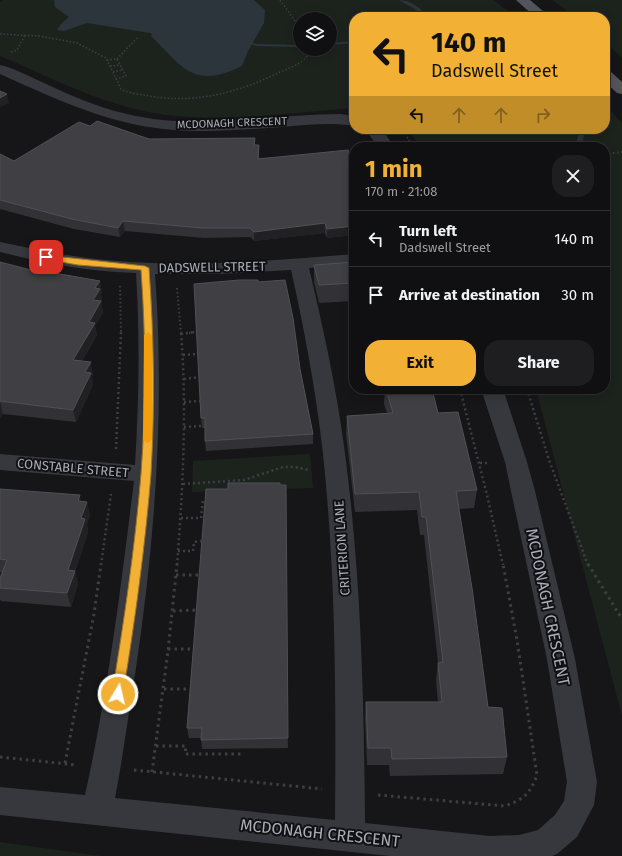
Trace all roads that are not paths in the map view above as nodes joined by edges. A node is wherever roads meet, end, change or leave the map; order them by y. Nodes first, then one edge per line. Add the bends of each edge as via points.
1 (522, 0) edge
2 (537, 12) edge
3 (0, 69) edge
4 (610, 79) edge
5 (622, 90) edge
6 (349, 120) edge
7 (0, 248) edge
8 (349, 259) edge
9 (299, 264) junction
10 (145, 268) junction
11 (494, 394) edge
12 (0, 462) edge
13 (146, 474) junction
14 (0, 801) edge
15 (97, 810) junction
16 (350, 836) junction

1 - 2 main road
3 - 6 street, MCDONAGH CRESCENT via 95,110 146,123 178,126
4 - 5 main road
7 - 10 street, DADSWELL STREET via 78,262
8 - 9 street, DADSWELL STREET
9 - 10 street, DADSWELL STREET via 210,269
9 - 16 street, CRITERION LANE via 319,359 336,470 346,611
10 - 13 street via 149,414
11 - 16 street, MCDONAGH CRESCENT via 516,462 561,659 582,782 579,805 566,826 546,843 519,850 490,851
12 - 13 street, CONSTABLE STREET
13 - 15 street via 130,620
14 - 15 street, MCDONAGH CRESCENT
15 - 16 street, MCDONAGH CRESCENT

